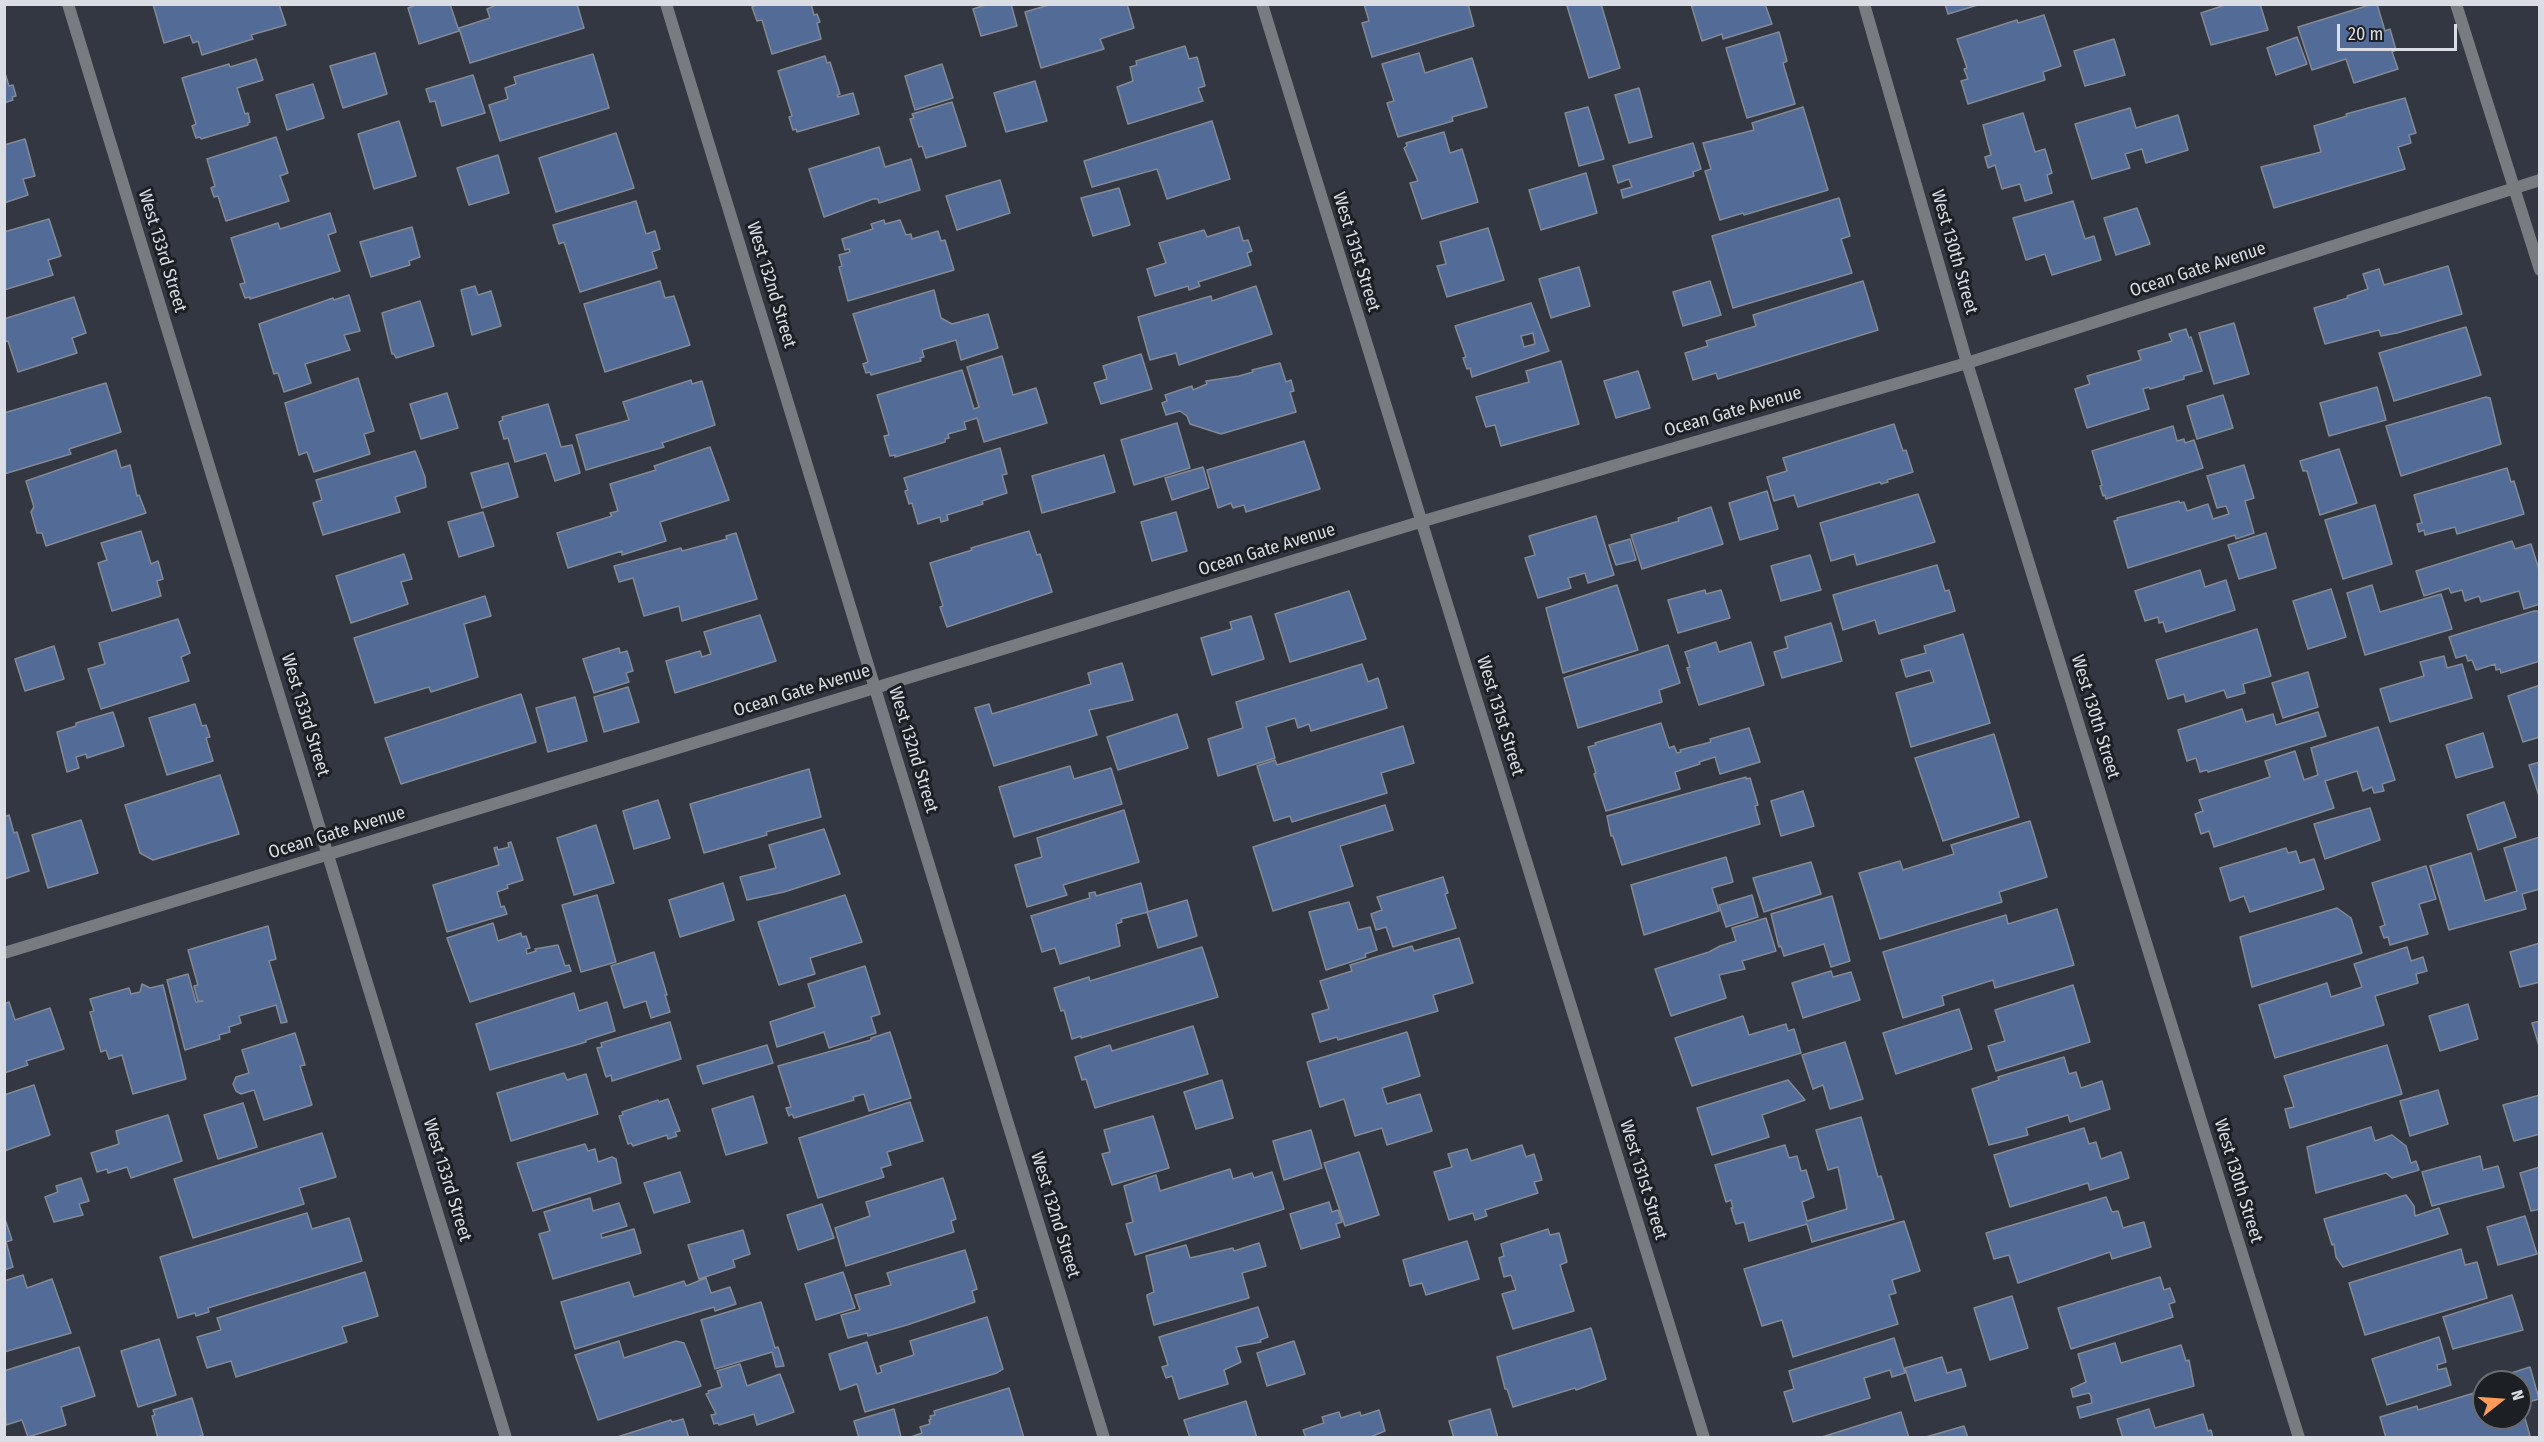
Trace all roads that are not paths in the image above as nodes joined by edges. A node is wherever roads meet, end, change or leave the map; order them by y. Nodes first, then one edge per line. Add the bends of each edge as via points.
1 (68, 4) edge
2 (666, 4) edge
3 (1262, 4) edge
4 (1864, 4) edge
5 (2456, 4) edge
6 (2540, 180) edge
7 (2514, 187) junction
8 (2540, 270) edge
9 (1967, 363) junction
10 (1420, 522) junction
11 (875, 687) junction
12 (328, 855) junction
13 (4, 953) edge
14 (506, 1437) edge
15 (1104, 1437) edge
16 (1704, 1437) edge
17 (2299, 1437) edge

1 - 12 street, West 133rd Street
2 - 11 street, West 132nd Street
3 - 10 street, West 131st Street
4 - 9 street, West 130th Street
5 - 7 street
6 - 7 street, Ocean Gate Avenue
7 - 8 street
7 - 9 street, Ocean Gate Avenue
9 - 10 street, Ocean Gate Avenue
9 - 17 street, West 130th Street
10 - 11 street, Ocean Gate Avenue
10 - 16 street, West 131st Street
11 - 12 street, Ocean Gate Avenue
11 - 15 street, West 132nd Street
12 - 13 street, Ocean Gate Avenue
12 - 14 street, West 133rd Street

